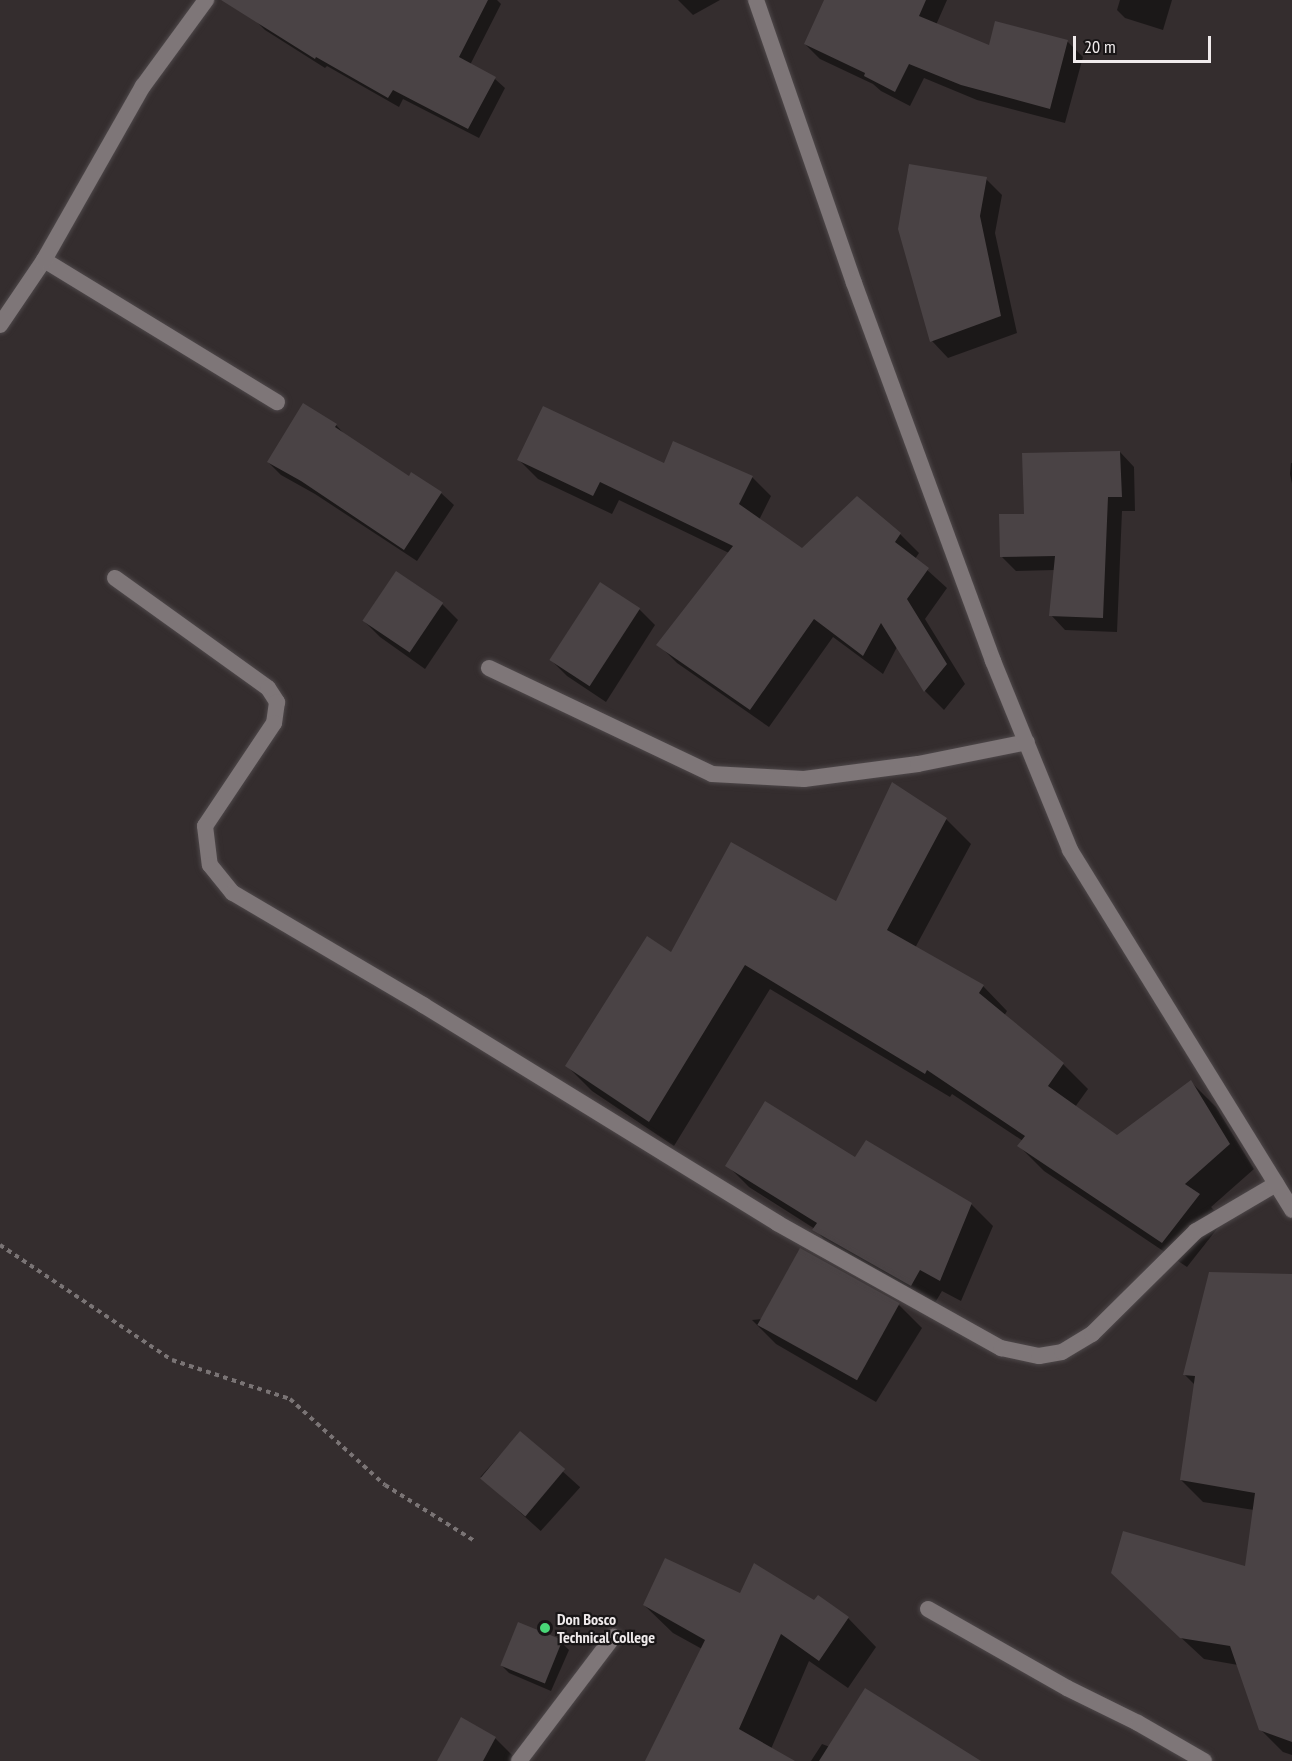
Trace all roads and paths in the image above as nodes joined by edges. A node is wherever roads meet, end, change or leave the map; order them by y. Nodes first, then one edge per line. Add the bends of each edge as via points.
1 (206, 0) edge
2 (756, 0) edge
3 (44, 260) junction
4 (0, 325) edge
5 (277, 402) dead end
6 (115, 578) dead end
7 (489, 668) dead end
8 (1027, 742) junction
9 (1276, 1184) junction
10 (1292, 1210) edge
11 (0, 1245) edge
12 (473, 1540) dead end
13 (928, 1609) dead end
14 (613, 1637) dead end
15 (519, 1761) edge
16 (1204, 1761) edge

1 - 3 street via 143,86
2 - 8 street via 854,283 993,661
3 - 4 street
3 - 5 street
6 - 9 street via 268,688 277,702 274,723 205,826 210,865 233,893 777,1223 1001,1347 1039,1356 1062,1352 1092,1334 1196,1231
7 - 8 street via 712,774 804,779 918,764
8 - 9 street via 1070,850
9 - 10 street
11 - 12 path via 172,1359 290,1399 385,1485
13 - 16 street
14 - 15 street

